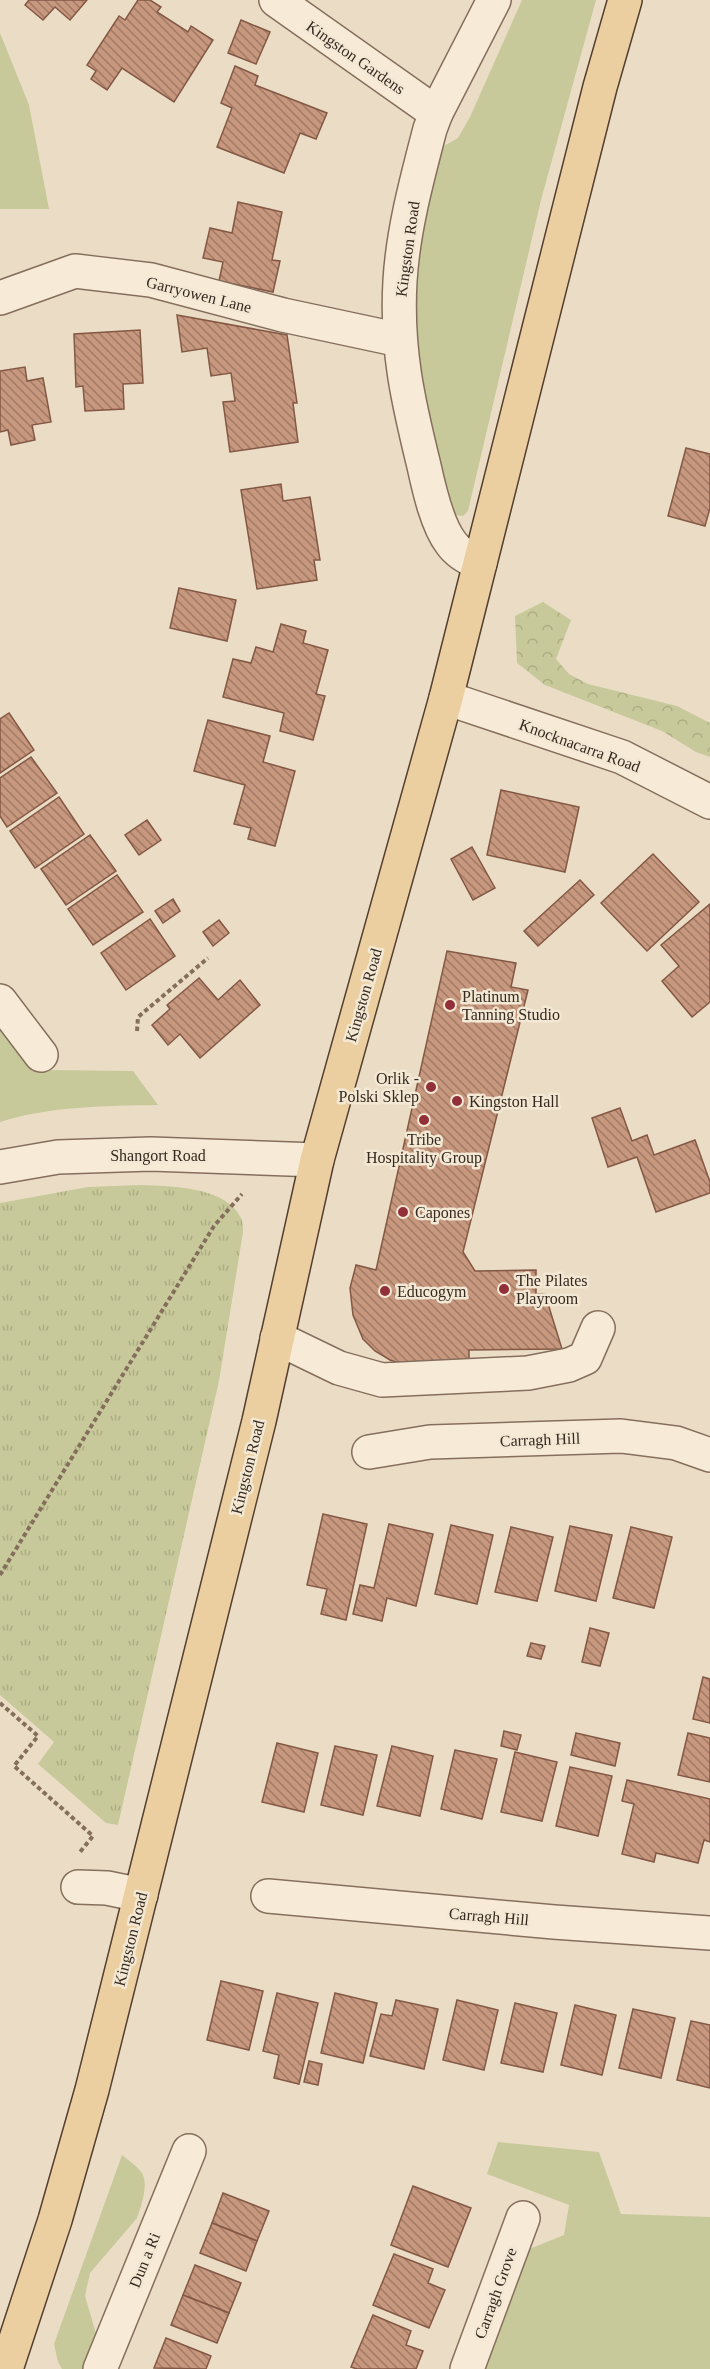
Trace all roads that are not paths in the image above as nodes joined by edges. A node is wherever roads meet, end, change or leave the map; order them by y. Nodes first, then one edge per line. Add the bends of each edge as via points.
1 (276, 0) edge
2 (494, 0) edge
3 (625, 0) edge
4 (436, 114) junction
5 (0, 298) edge
6 (400, 340) junction
7 (480, 563) junction
8 (446, 698) junction
9 (710, 802) edge
10 (0, 1001) edge
11 (41, 1055) dead end
12 (317, 1160) junction
13 (0, 1167) edge
14 (598, 1328) dead end
15 (277, 1338) junction
16 (369, 1452) dead end
17 (710, 1455) edge
18 (78, 1871) road end
19 (141, 1895) junction
20 (268, 1896) dead end
21 (710, 1933) edge
22 (189, 2151) dead end
23 (523, 2218) dead end
24 (7, 2368) edge
25 (100, 2369) edge
26 (467, 2369) edge

1 - 4 street, Kingston Gardens
2 - 4 street, Kingston Road
3 - 7 main road, Kingston Road
4 - 6 street, Kingston Road via 407,229 400,279
5 - 6 street, Garryowen Lane via 75,271 151,280 283,315
6 - 7 street, Kingston Road via 407,394 429,490 450,543 468,559
7 - 8 main road, Kingston Road
8 - 9 street, Knocknacarra Road via 622,757
8 - 12 main road, Kingston Road
10 - 11 street
12 - 13 street, Shangort Road via 151,1154 58,1157
12 - 15 main road, Kingston Road
14 - 15 street via 585,1358 569,1365 528,1373 382,1380 339,1368
15 - 19 main road, Kingston Road
16 - 17 street, Carragh Hill via 430,1442 621,1436 676,1443
18 - 19 street via 107,1888
19 - 24 main road, Kingston Road via 92,2090
20 - 21 street, Carragh Hill
22 - 25 street, Dun a Ri
23 - 26 street, Carragh Grove

